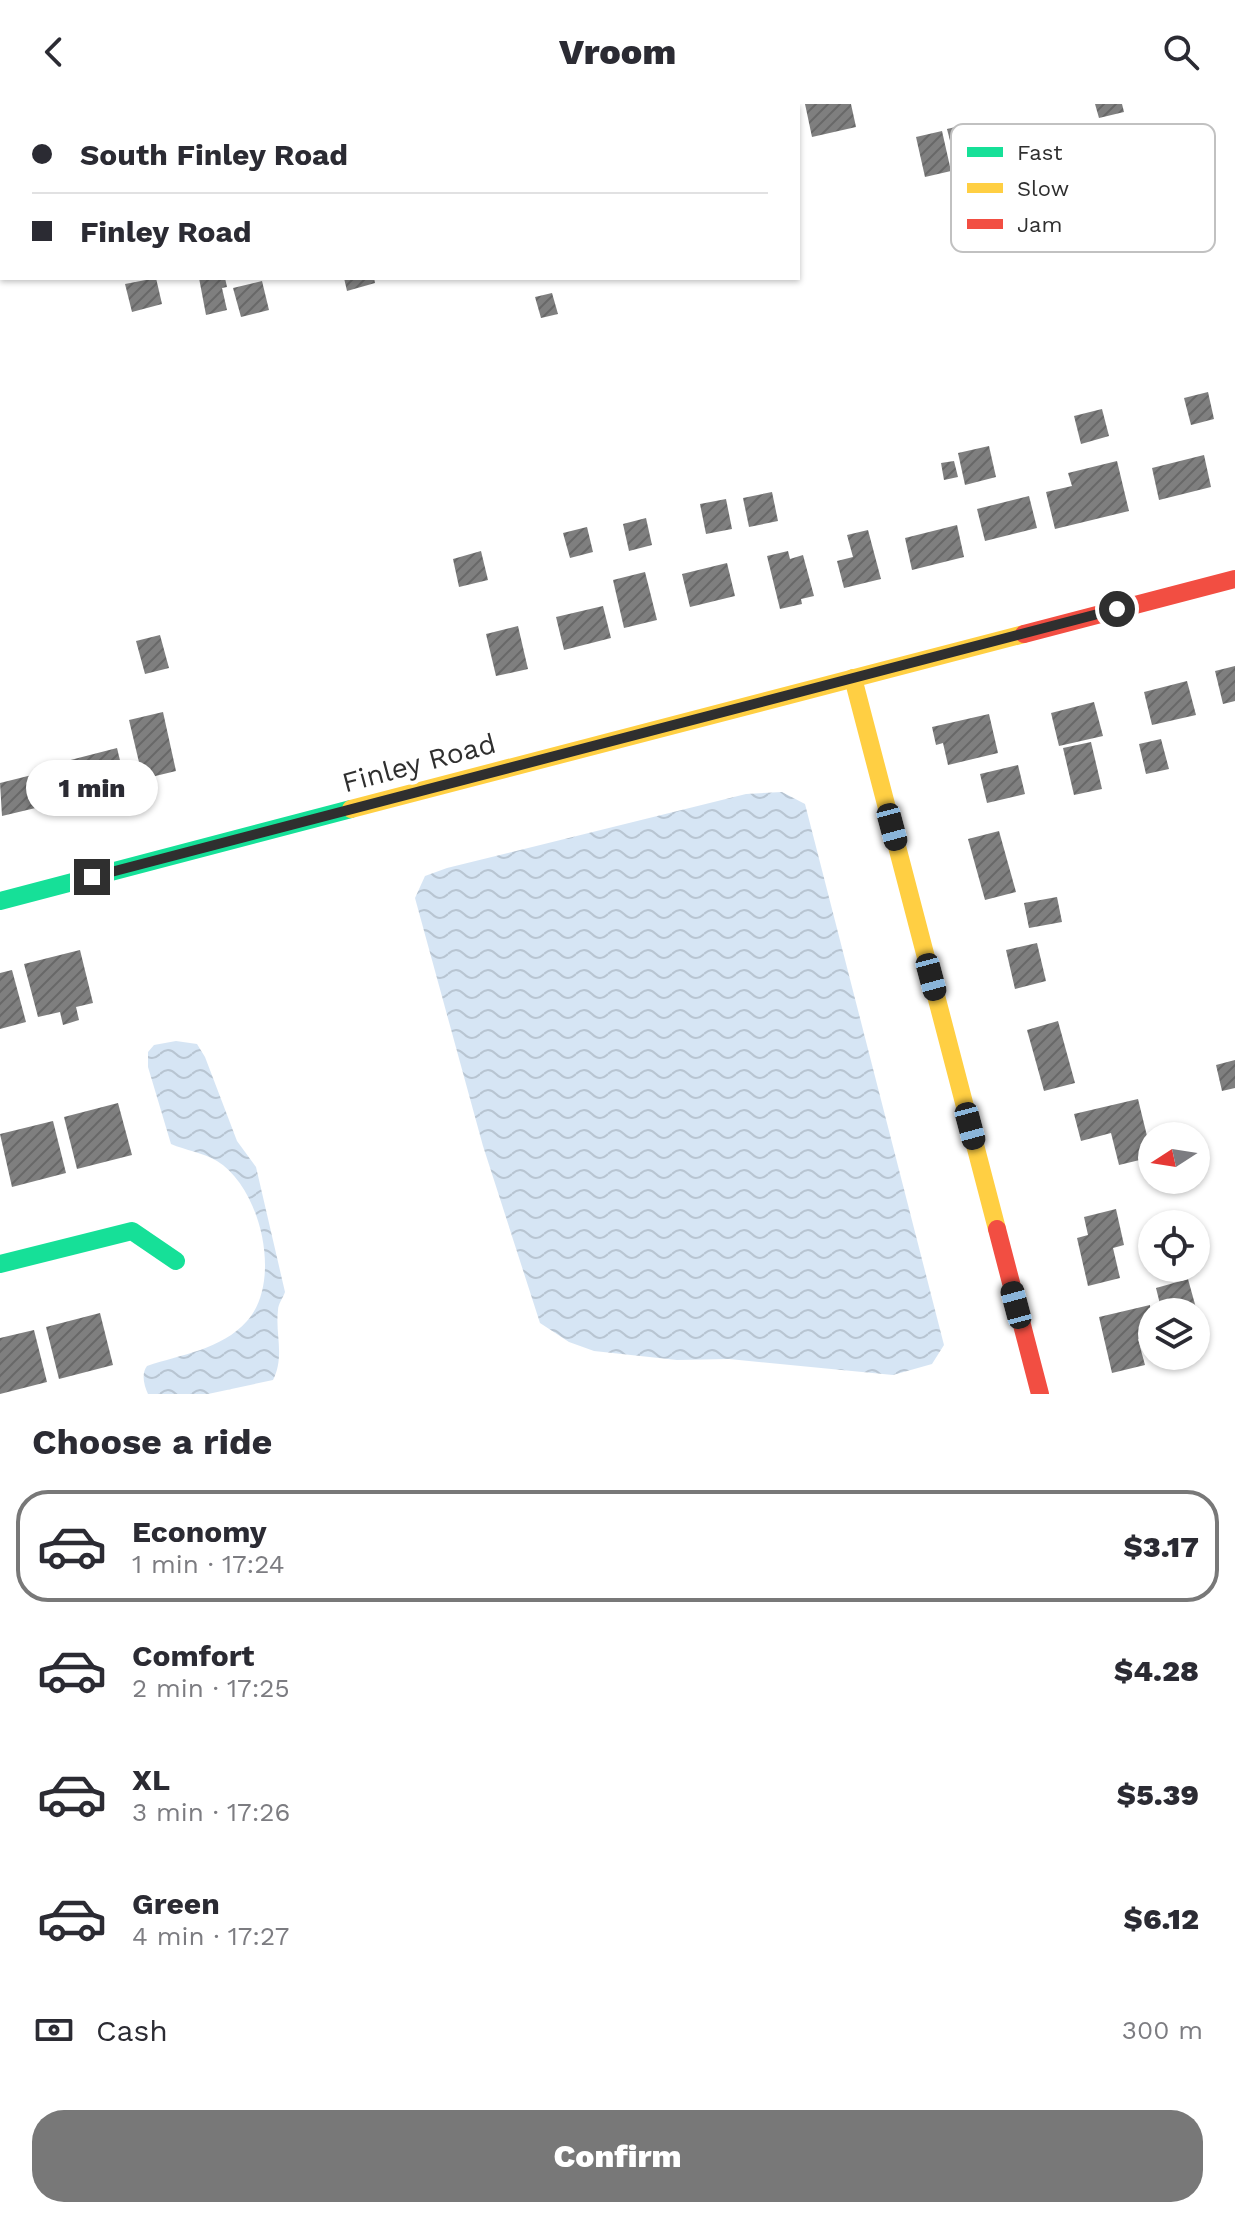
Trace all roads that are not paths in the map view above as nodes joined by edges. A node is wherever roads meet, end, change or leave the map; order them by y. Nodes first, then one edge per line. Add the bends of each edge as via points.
1 (1235, 579) edge
2 (853, 678) junction
3 (0, 901) edge
4 (176, 1261) dead end
5 (0, 1264) edge
6 (1040, 1394) edge

1 - 2 main road, Finley Road
2 - 3 main road, Finley Road
2 - 6 main road
4 - 5 main road via 132,1231

